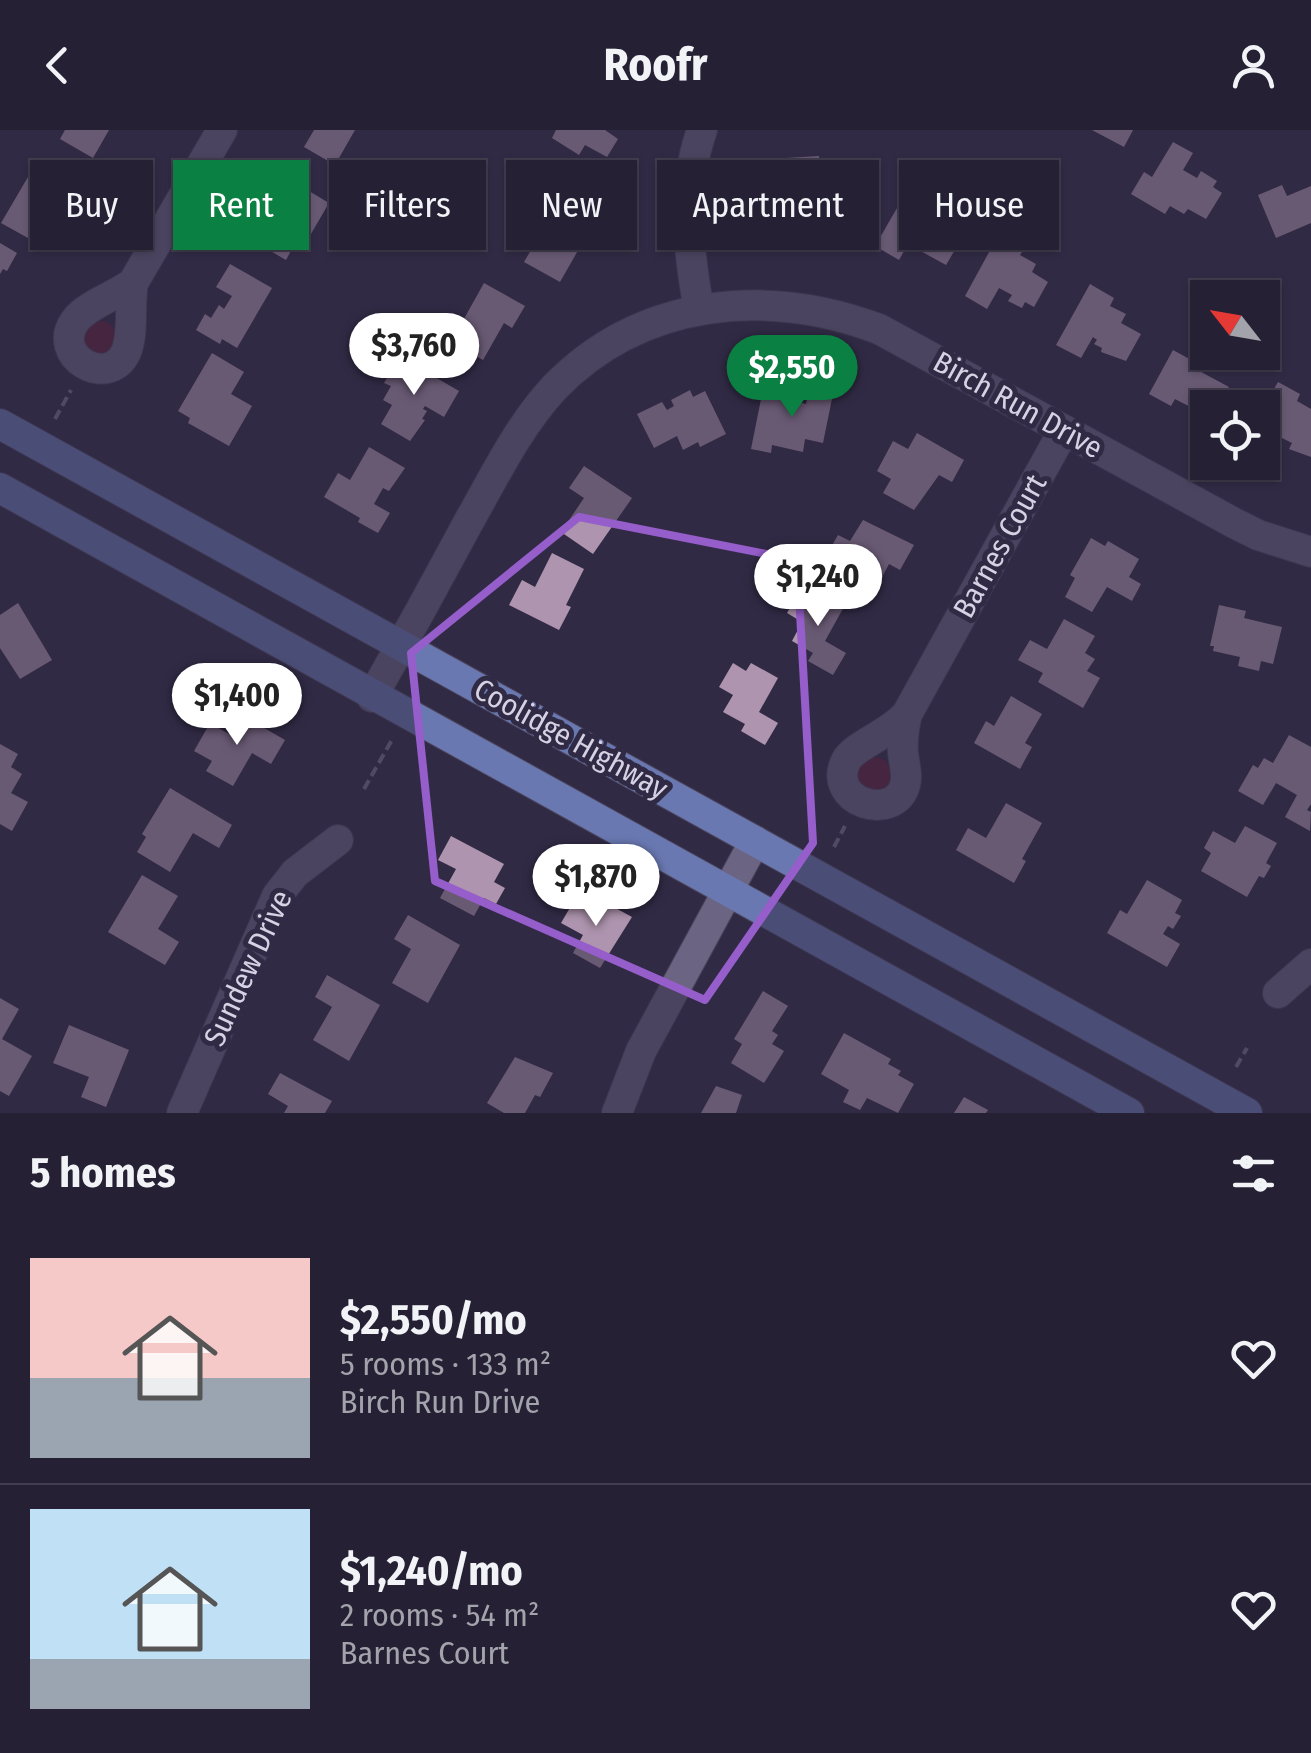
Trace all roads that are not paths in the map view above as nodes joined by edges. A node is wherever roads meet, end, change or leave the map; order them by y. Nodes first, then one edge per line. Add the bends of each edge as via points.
1 (222, 130) edge
2 (702, 130) edge
3 (132, 283) dead end
4 (699, 310) junction
5 (0, 424) edge
6 (1064, 430) junction
7 (0, 488) edge
8 (1311, 552) edge
9 (401, 646) junction
10 (372, 697) junction
11 (906, 714) dead end
12 (338, 840) dead end
13 (755, 841) junction
14 (727, 893) junction
15 (1311, 964) edge
16 (1278, 993) dead end
17 (182, 1113) edge
18 (617, 1113) edge
19 (1128, 1113) edge
20 (1247, 1113) edge

1 - 3 street
2 - 4 street via 687,209
4 - 6 street, Birch Run Drive via 774,304 854,320
4 - 9 street, Birch Run Drive via 604,347 553,390 516,438
5 - 9 main road, Coolidge Highway
6 - 8 street, Birch Run Drive via 1246,529
6 - 11 street, Barnes Court
7 - 10 main road, Coolidge Highway
9 - 10 street, Birch Run Drive
9 - 13 main road, Coolidge Highway
10 - 14 main road, Coolidge Highway
12 - 17 street, Sundew Drive via 277,896
13 - 14 street
13 - 20 main road, Coolidge Highway
14 - 18 street via 641,1051
14 - 19 main road, Coolidge Highway
15 - 16 street

